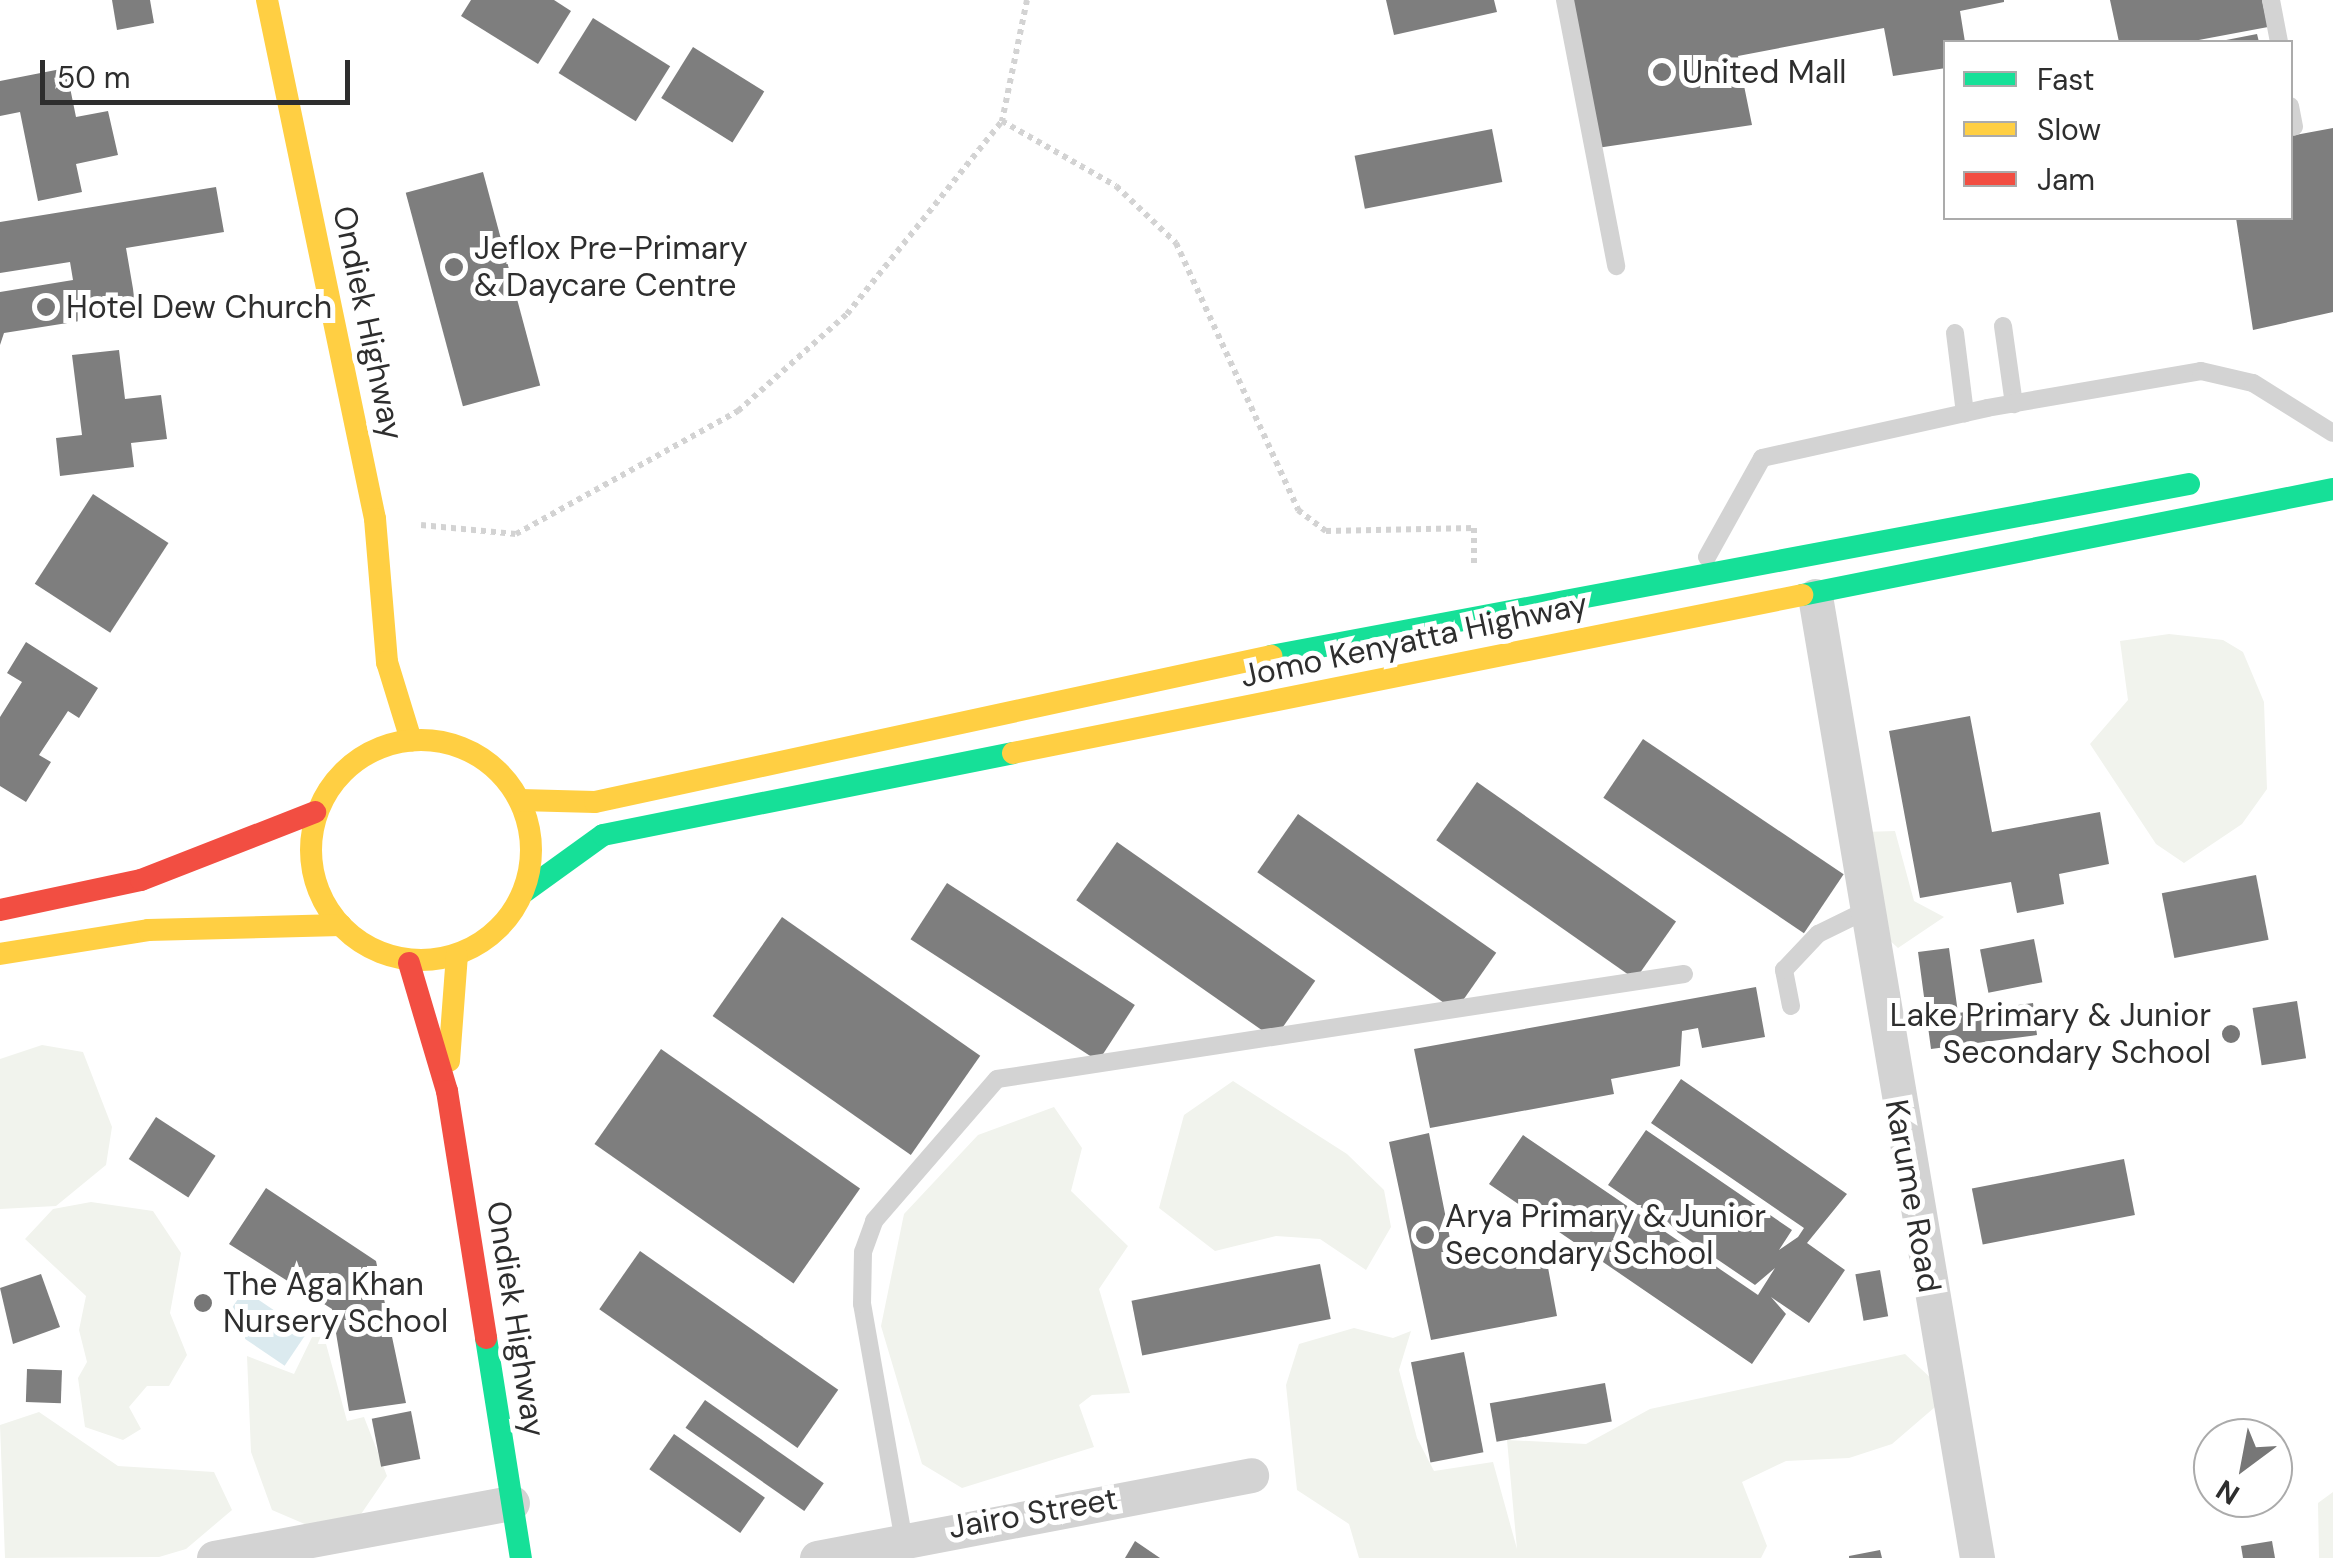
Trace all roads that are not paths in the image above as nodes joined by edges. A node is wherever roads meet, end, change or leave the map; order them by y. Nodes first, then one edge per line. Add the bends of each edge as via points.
1 (267, 0) edge
2 (1564, 0) edge
3 (2271, 0) edge
4 (2279, 40) edge
5 (2293, 122) edge
6 (2294, 127) dead end
7 (1616, 266) dead end
8 (2003, 326) dead end
9 (1955, 333) dead end
10 (2014, 404) junction
11 (1965, 412) junction
12 (2333, 434) edge
13 (2218, 478) dead end
14 (2333, 489) edge
15 (1701, 569) junction
16 (1815, 596) junction
17 (388, 662) junction
18 (411, 740) junction
19 (376, 748) junction
20 (520, 800) junction
21 (316, 812) junction
22 (524, 892) junction
23 (0, 910) edge
24 (1863, 912) junction
25 (340, 925) junction
26 (0, 954) edge
27 (457, 954) junction
28 (409, 964) junction
29 (1684, 974) dead end
30 (1791, 1006) dead end
31 (447, 1091) junction
32 (1251, 1475) dead end
33 (512, 1504) junction
34 (903, 1536) junction
35 (214, 1558) edge
36 (521, 1558) edge
37 (817, 1558) edge
38 (1978, 1558) edge

1 - 17 main road, Ondiek Highway via 375,519
2 - 7 lane
3 - 4 lane
5 - 6 lane
8 - 10 lane
9 - 11 lane
10 - 11 lane
10 - 12 lane via 2200,371 2253,383
11 - 15 lane via 1762,458
13 - 15 main road, Jomo Kenyatta Highway
14 - 16 main road, Jomo Kenyatta Highway
15 - 20 main road, Jomo Kenyatta Highway via 797,752 595,802
16 - 22 main road, Jomo Kenyatta Highway via 603,835
16 - 24 street, Karume Road
17 - 18 main road, Ondiek Highway
17 - 19 main road, Ondiek Highway
18 - 19 main road
18 - 20 main road via 477,754
19 - 21 main road via 334,780
20 - 22 main road via 530,830
21 - 23 main road via 142,880
21 - 25 main road via 312,869
22 - 27 main road, Jomo Kenyatta Highway via 508,918
24 - 30 lane via 1818,934 1784,970
24 - 38 street, Karume Road
25 - 26 main road via 148,930
25 - 28 main road
27 - 28 main road, Jomo Kenyatta Highway
27 - 31 main road, Ondiek Highway
28 - 31 main road, Ondiek Highway
29 - 34 lane via 997,1079 874,1221 863,1252 862,1304
31 - 33 main road, Ondiek Highway
32 - 34 street, Jairo Street
33 - 35 street
33 - 36 main road, Ondiek Highway
34 - 37 street, Jairo Street

